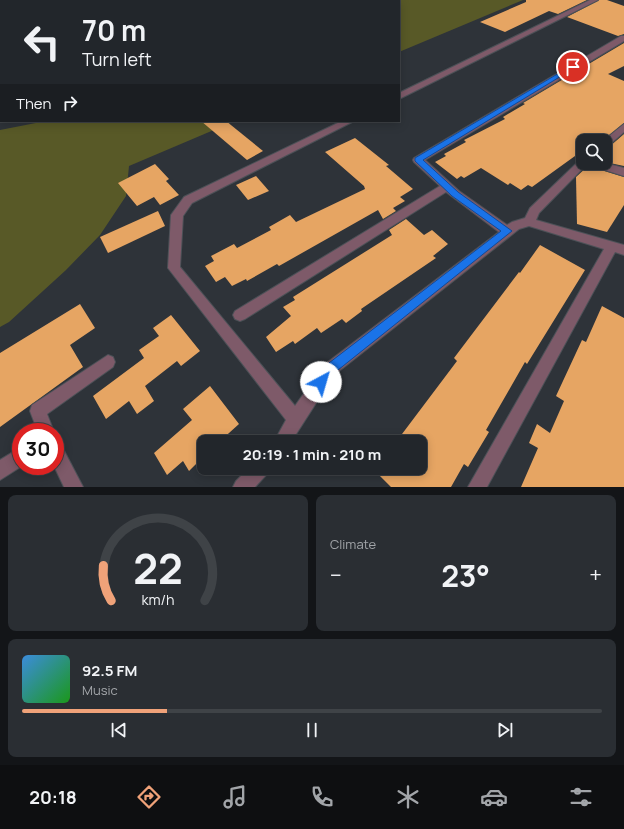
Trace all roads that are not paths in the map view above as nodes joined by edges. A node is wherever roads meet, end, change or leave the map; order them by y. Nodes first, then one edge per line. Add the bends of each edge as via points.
1 (595, 0) edge
2 (624, 38) edge
3 (611, 44) junction
4 (624, 49) edge
5 (400, 96) edge
6 (347, 122) edge
7 (624, 127) edge
8 (612, 138) edge
9 (612, 169) edge
10 (576, 170) edge
11 (624, 172) edge
12 (447, 187) junction
13 (529, 222) junction
14 (507, 231) junction
15 (618, 248) edge
16 (240, 315) dead end
17 (108, 362) dead end
18 (296, 419) junction
19 (43, 423) edge
20 (286, 435) edge
21 (12, 462) edge
22 (64, 468) edge
23 (0, 471) edge
24 (254, 475) edge
25 (74, 487) edge
26 (242, 487) edge
27 (477, 487) edge

1 - 5 street
2 - 3 street
3 - 4 street
3 - 12 street via 418,160
6 - 18 street via 188,200 176,215 174,268
7 - 8 street
9 - 11 street
10 - 13 street via 534,211
12 - 14 street
12 - 16 street
13 - 14 street via 516,225
13 - 15 street
14 - 18 street via 329,370
15 - 27 street
17 - 19 street via 38,411
18 - 20 street
21 - 23 street
22 - 25 street
24 - 26 street

